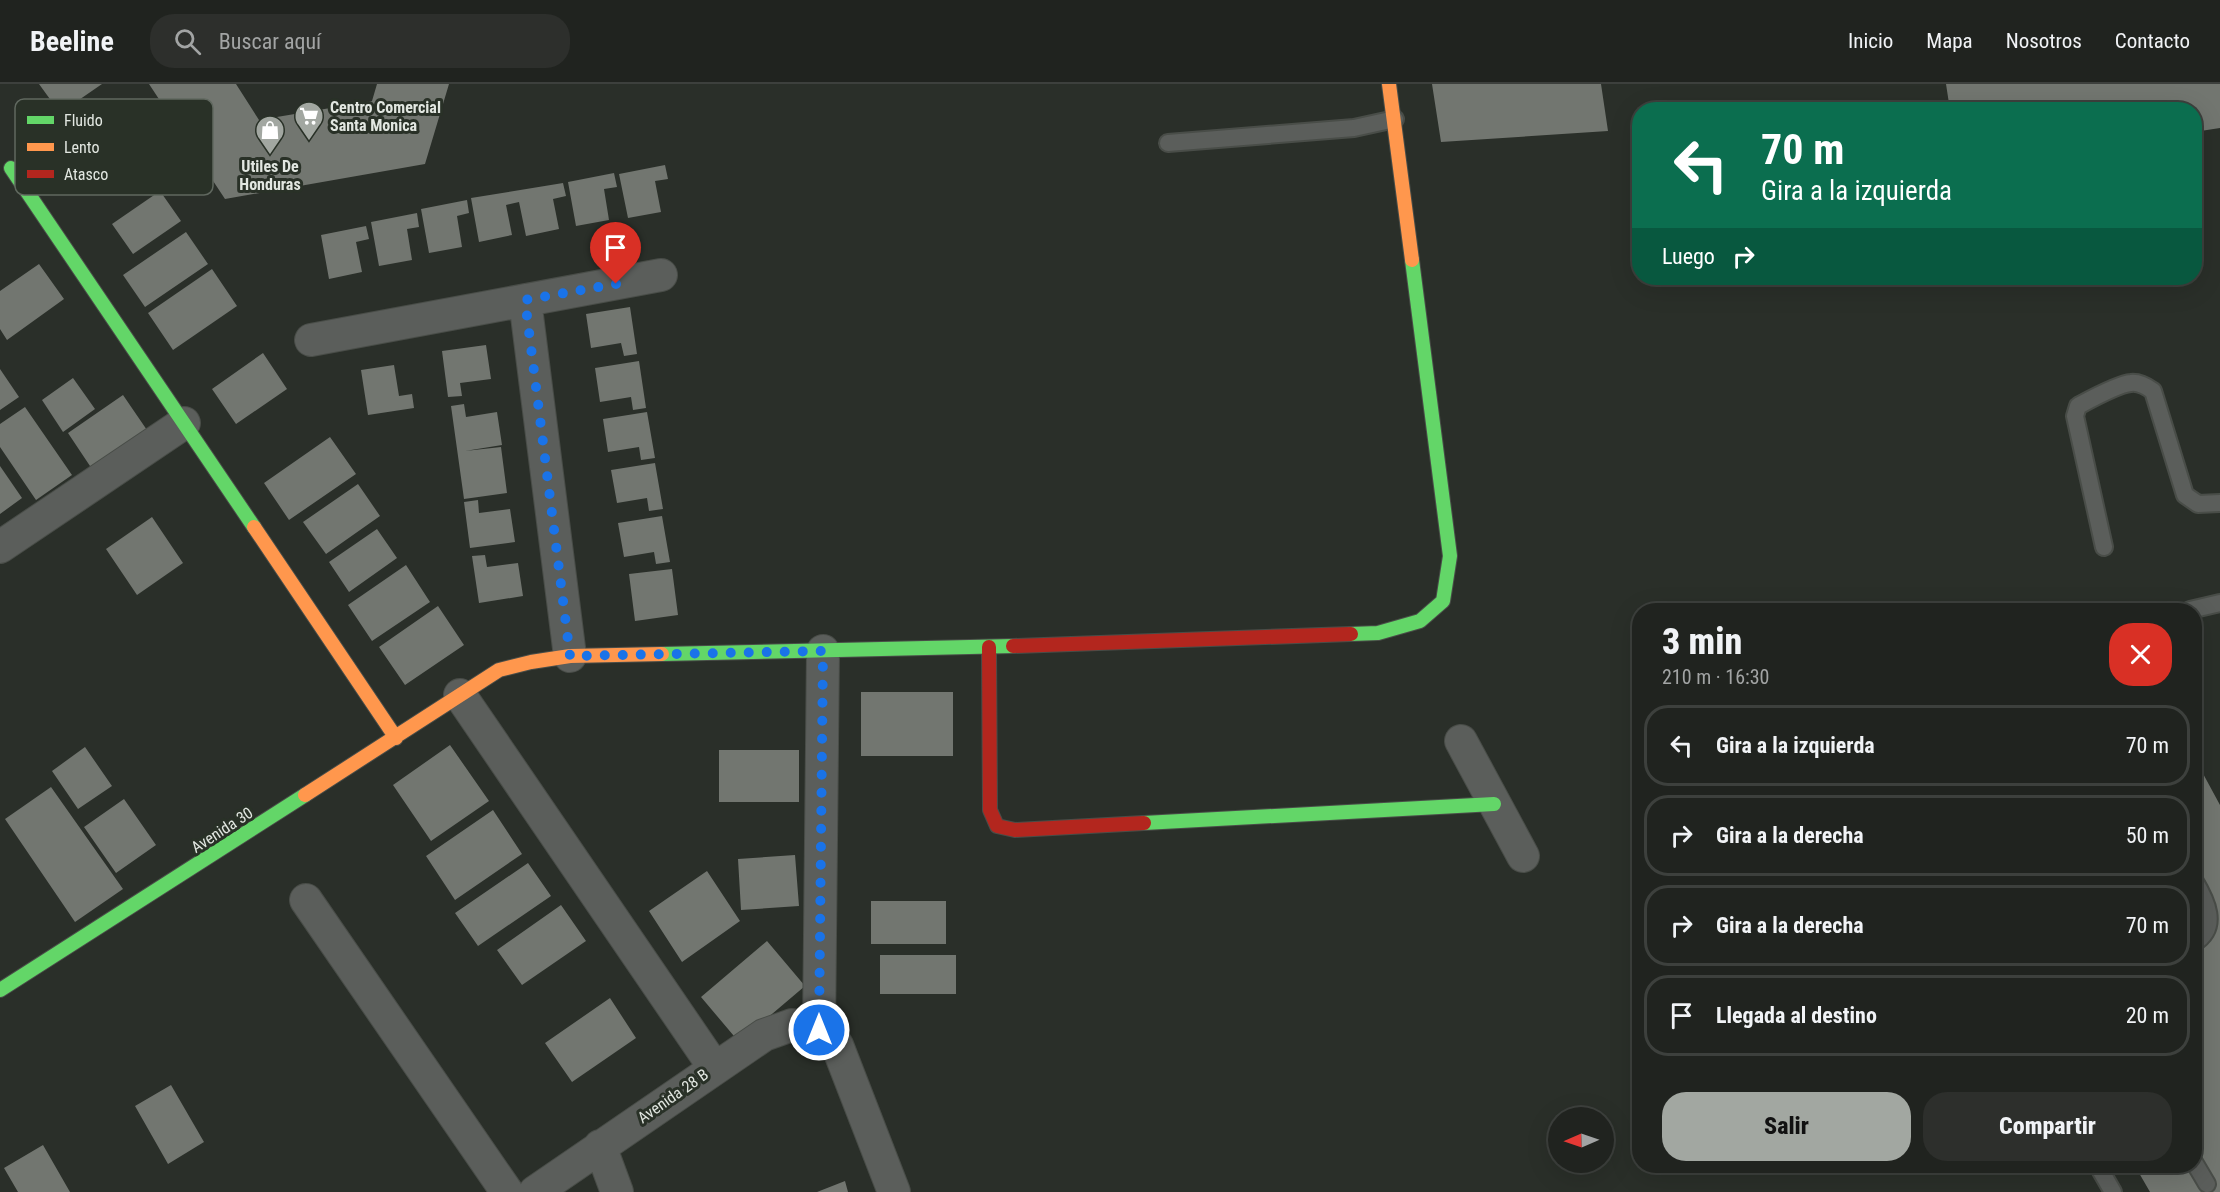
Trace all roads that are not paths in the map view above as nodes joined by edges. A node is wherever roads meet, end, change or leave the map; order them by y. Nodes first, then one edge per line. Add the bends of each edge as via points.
1 (1389, 84) edge
2 (1395, 119) junction
3 (1168, 143) dead end
4 (11, 168) dead end
5 (15, 174) edge
6 (29, 195) edge
7 (661, 275) dead end
8 (525, 300) junction
9 (311, 340) dead end
10 (184, 423) junction
11 (2220, 503) edge
12 (0, 547) edge
13 (2104, 547) dead end
14 (2220, 603) edge
15 (2202, 607) edge
16 (988, 647) junction
17 (823, 651) junction
18 (570, 656) junction
19 (460, 695) junction
20 (396, 738) junction
21 (1461, 741) dead end
22 (1494, 804) junction
23 (1523, 856) dead end
24 (2202, 894) edge
25 (306, 900) dead end
26 (2202, 939) edge
27 (0, 990) edge
28 (819, 1030) junction
29 (714, 1067) junction
30 (600, 1146) junction
31 (2102, 1173) edge
32 (2200, 1173) edge
33 (2207, 1184) dead end
34 (507, 1192) edge
35 (535, 1192) edge
36 (617, 1192) edge
37 (894, 1192) edge
38 (2113, 1192) edge

1 - 2 street, Avenida 30
2 - 3 lane via 1354,128
2 - 16 street, Avenida 30 via 1449,556 1443,601 1420,621 1378,633
4 - 5 street
6 - 10 street
7 - 8 street
8 - 9 street
8 - 18 street
10 - 12 street
10 - 20 street
11 - 13 lane via 2198,504 2185,495 2153,390 2131,382 2078,406 2075,416
14 - 15 lane
16 - 17 street, Avenida 30
16 - 22 street via 990,810 997,826 1015,830
17 - 18 street, Avenida 30
17 - 28 street
18 - 19 street, Avenida 30 via 499,670
19 - 20 street, Avenida 30
19 - 29 street
20 - 27 street, Avenida 30
21 - 22 street
22 - 23 street
24 - 26 lane via 2209,906 2210,927
25 - 34 street
28 - 29 street, Avenida 28 B via 792,1025 764,1035
28 - 37 street via 837,1045
29 - 30 street, Avenida 28 B
30 - 35 street, Avenida 28 B
30 - 36 street
31 - 38 lane
32 - 33 lane

